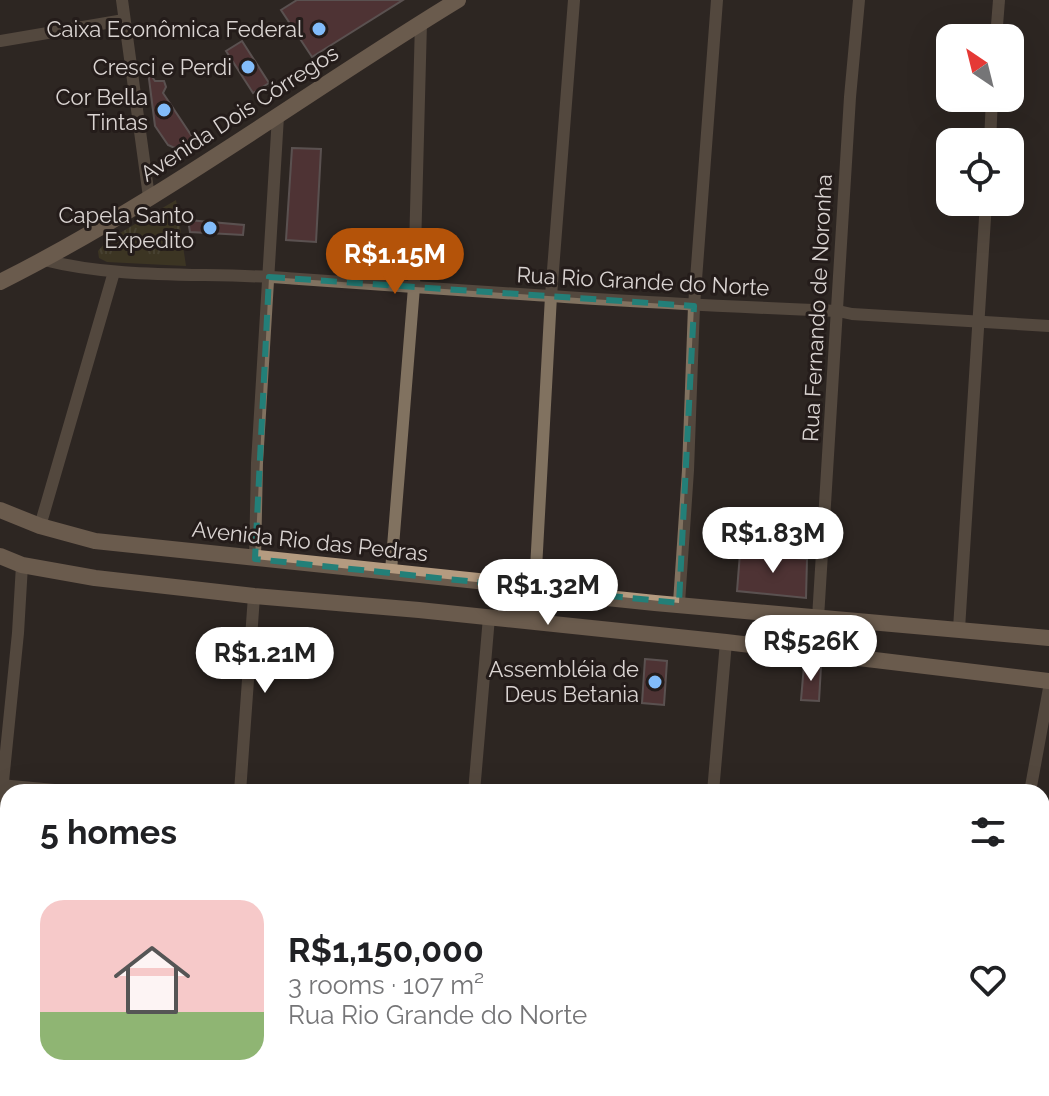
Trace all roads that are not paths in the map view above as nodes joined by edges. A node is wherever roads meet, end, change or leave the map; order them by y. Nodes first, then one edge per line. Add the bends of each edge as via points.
1 (122, 0) edge
2 (458, 0) edge
3 (574, 0) edge
4 (717, 0) edge
5 (859, 0) edge
6 (999, 0) edge
7 (124, 20) junction
8 (421, 22) junction
9 (997, 24) edge
10 (0, 41) edge
11 (278, 116) junction
12 (149, 197) junction
13 (985, 216) edge
14 (44, 260) junction
15 (114, 272) junction
16 (269, 277) junction
17 (0, 282) edge
18 (414, 287) junction
19 (551, 296) junction
20 (694, 306) junction
21 (838, 311) junction
22 (977, 322) junction
23 (1049, 326) edge
24 (0, 510) edge
25 (40, 526) junction
26 (0, 556) edge
27 (255, 559) junction
28 (22, 565) junction
29 (391, 571) junction
30 (535, 587) junction
31 (254, 596) junction
32 (679, 603) junction
33 (489, 617) junction
34 (818, 618) junction
35 (959, 629) junction
36 (1049, 638) edge
37 (726, 642) junction
38 (1049, 681) edge
39 (1049, 688) edge
40 (2, 784) edge
41 (241, 784) edge
42 (475, 784) edge
43 (714, 784) edge
44 (1031, 784) edge

1 - 7 street
2 - 8 main road, Avenida Dois Córregos
3 - 19 street
4 - 20 street
5 - 21 street, Rua Fernando de Noronha
6 - 9 street
7 - 10 street
7 - 12 street
8 - 11 main road, Avenida Dois Córregos
8 - 18 street
11 - 12 main road, Avenida Dois Córregos
11 - 16 street
12 - 14 main road, Avenida Dois Córregos
13 - 22 street
14 - 15 street, Rua Rio Grande do Norte
14 - 17 main road, Avenida Dois Córregos
15 - 16 street, Rua Rio Grande do Norte
15 - 25 street
16 - 18 street, Rua Rio Grande do Norte
16 - 27 street
18 - 19 street, Rua Rio Grande do Norte
18 - 29 street
19 - 20 street, Rua Rio Grande do Norte
19 - 30 street
20 - 21 street, Rua Rio Grande do Norte
20 - 32 street
21 - 22 street, Rua Rio Grande do Norte
21 - 34 street, Rua Fernando de Noronha
22 - 23 street, Rua Rio Grande do Norte
22 - 35 street
24 - 25 main road, Avenida Rio das Pedras
25 - 27 main road, Avenida Rio das Pedras via 95,541
26 - 28 main road
27 - 29 main road, Avenida Rio das Pedras
28 - 31 main road
28 - 40 street
29 - 30 main road, Avenida Rio das Pedras
30 - 32 main road, Avenida Rio das Pedras
30 - 33 main road via 543,597 536,611
31 - 33 main road
31 - 41 street
32 - 34 main road, Avenida Rio das Pedras
33 - 37 main road
33 - 42 street
34 - 35 main road, Avenida Rio das Pedras
35 - 36 main road, Avenida Rio das Pedras
37 - 38 main road
37 - 43 street
39 - 44 street

